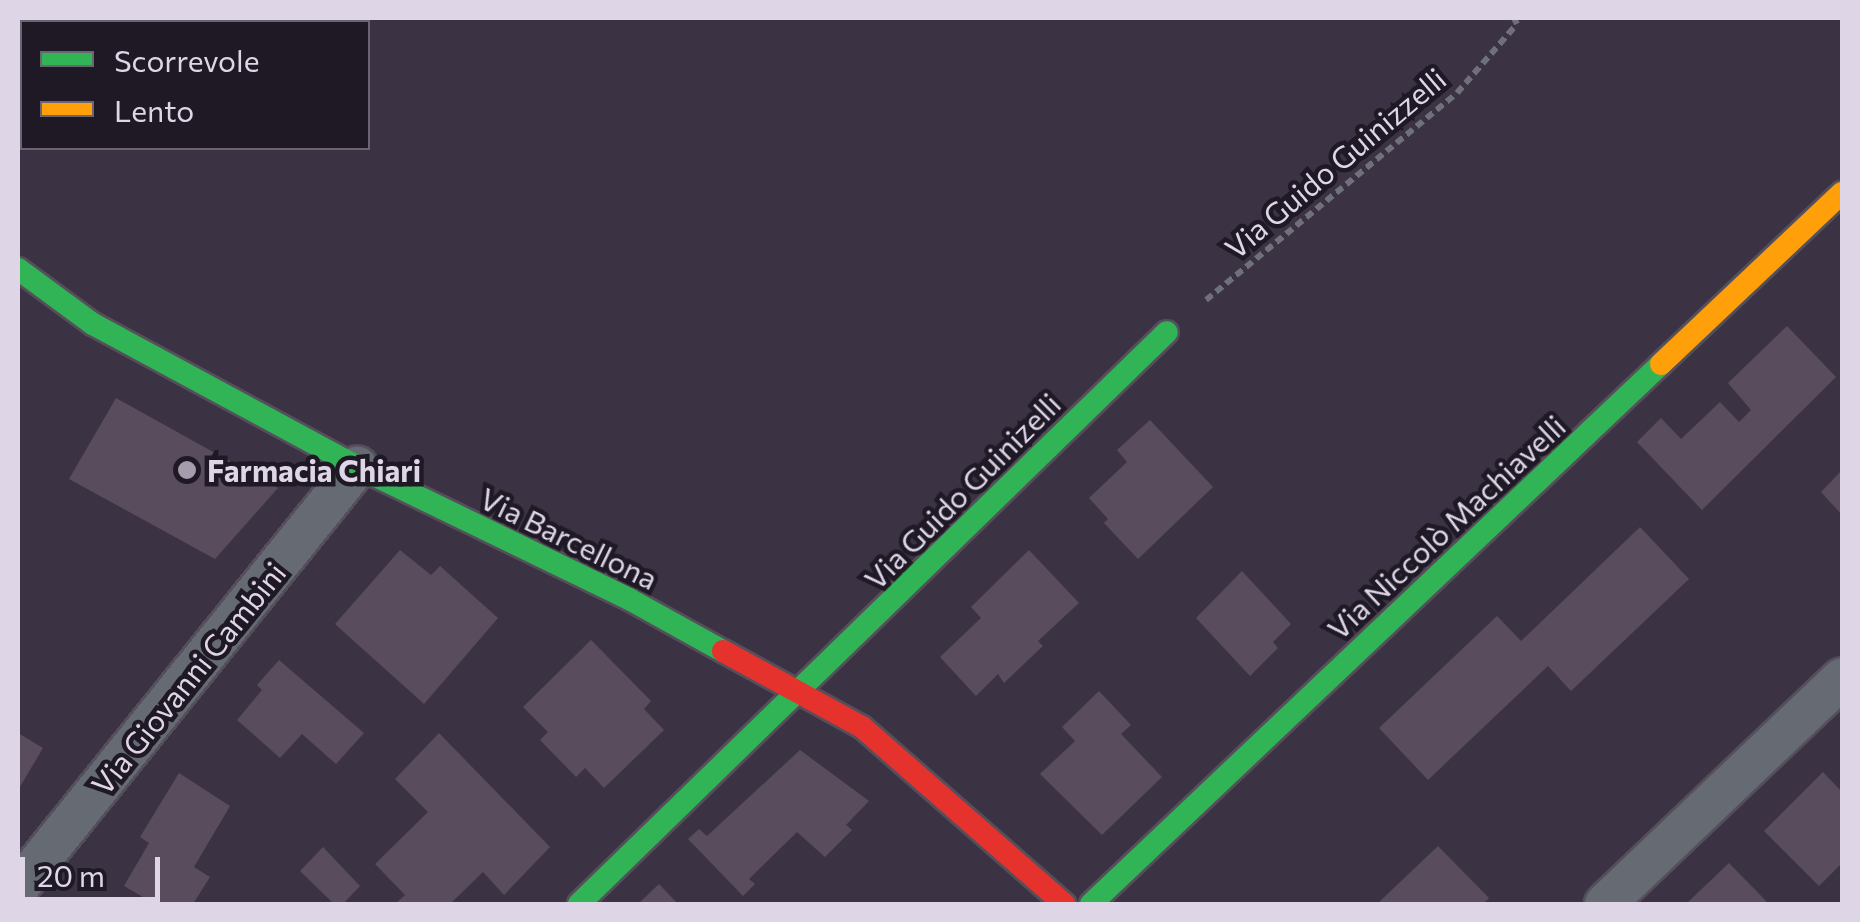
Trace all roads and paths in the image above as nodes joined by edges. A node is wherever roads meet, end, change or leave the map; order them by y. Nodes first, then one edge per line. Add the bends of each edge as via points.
1 (1514, 18) edge
2 (1842, 192) edge
3 (18, 269) edge
4 (1167, 332) joint
5 (357, 466) junction
6 (1842, 678) edge
7 (800, 692) junction
8 (18, 888) edge
9 (580, 904) edge
10 (1064, 904) edge
11 (1091, 904) edge
12 (1605, 904) edge

1 - 4 path, Via Guido Guinizzelli via 1516,24 1457,93
2 - 11 street, Via Niccolò Machiavelli
3 - 5 street, Via Barcellona via 93,324
4 - 7 street, Via Guido Guinizelli
5 - 7 street, Via Barcellona via 629,599
5 - 8 street, Via Giovanni Cambini
6 - 12 street
7 - 9 street, Via Guido Guinizelli
7 - 10 street, Via Barcellona via 862,728

